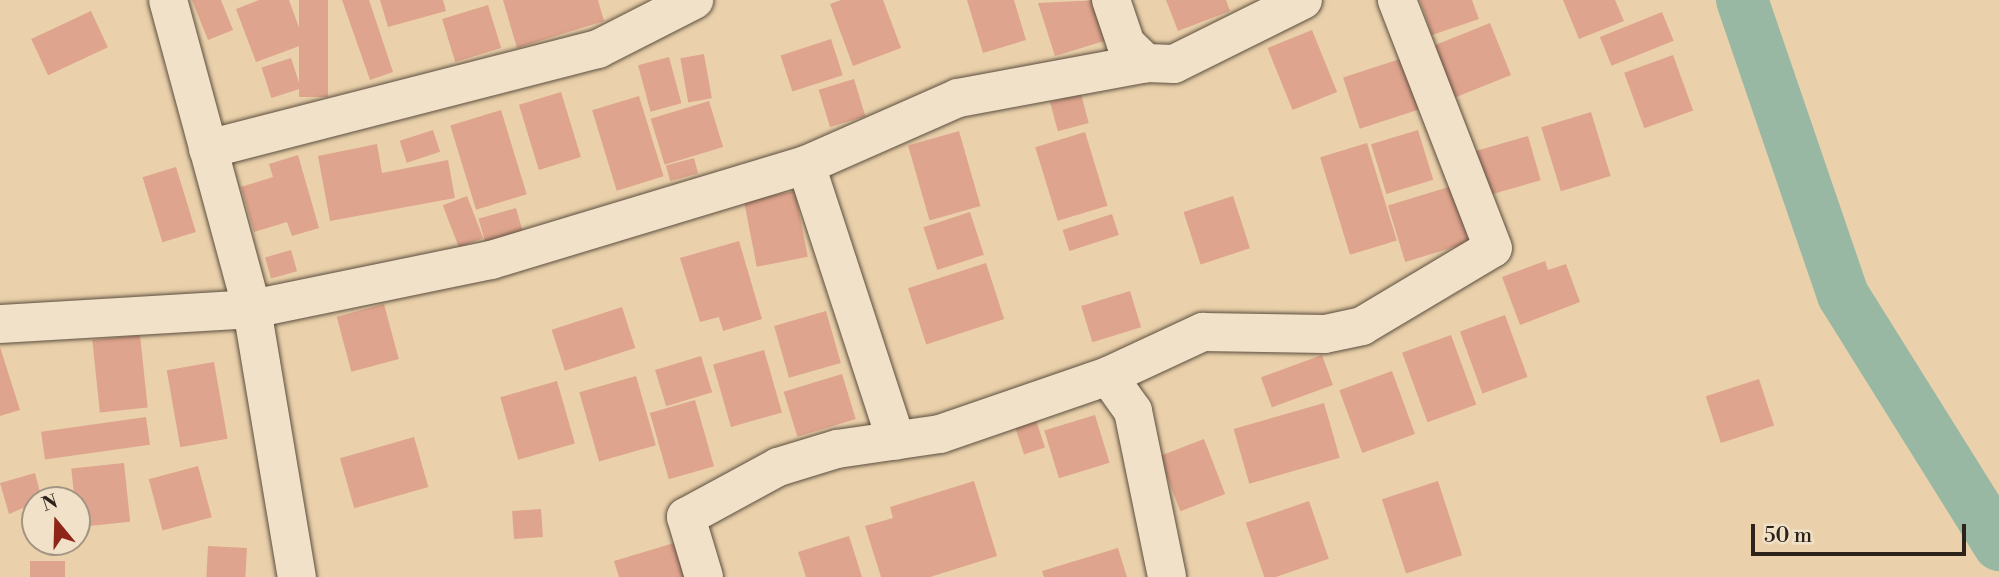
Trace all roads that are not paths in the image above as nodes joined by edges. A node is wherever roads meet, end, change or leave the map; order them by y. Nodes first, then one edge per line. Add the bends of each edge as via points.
1 (168, 0) edge
2 (694, 0) edge
3 (1111, 0) edge
4 (1303, 0) edge
5 (1396, 0) edge
6 (1146, 63) junction
7 (208, 149) junction
8 (806, 165) junction
9 (252, 309) junction
10 (0, 324) edge
11 (1108, 376) junction
12 (896, 441) junction
13 (297, 577) edge
14 (705, 577) edge
15 (1167, 577) edge

1 - 7 street
2 - 7 street via 598,49
3 - 6 street via 1126,44
4 - 6 street via 1174,64
5 - 11 street via 1493,248 1362,326 1325,334 1203,332
6 - 8 street via 958,98
7 - 9 street
8 - 9 street via 491,260
8 - 12 street
9 - 10 street
9 - 13 street
11 - 12 street via 940,433
11 - 15 street via 1133,411
12 - 14 street via 778,467 686,517

